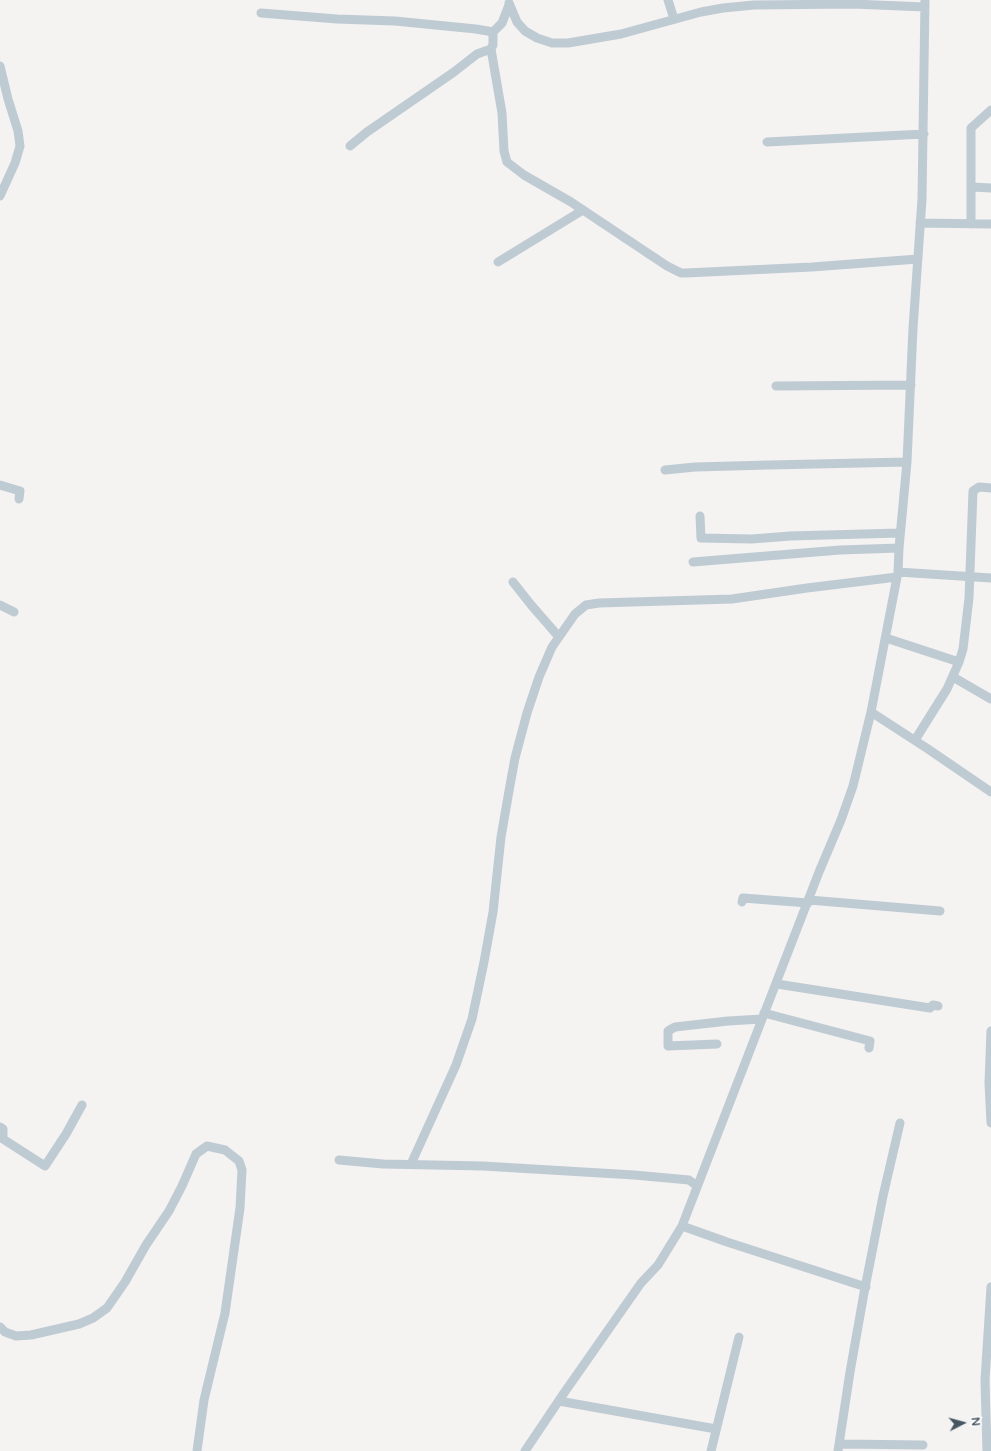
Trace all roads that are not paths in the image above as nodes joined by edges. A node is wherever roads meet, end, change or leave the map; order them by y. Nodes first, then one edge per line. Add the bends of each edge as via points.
1 (668, 0) edge
2 (509, 2) edge
3 (925, 4) edge
4 (262, 13) dead end
5 (674, 19) junction
6 (493, 32) junction
7 (490, 48) junction
8 (0, 66) edge
9 (991, 110) edge
10 (924, 134) junction
11 (767, 142) dead end
12 (350, 146) dead end
13 (972, 187) junction
14 (991, 188) edge
15 (0, 196) edge
16 (582, 210) junction
17 (920, 223) junction
18 (971, 224) junction
19 (991, 224) edge
20 (918, 259) junction
21 (498, 262) dead end
22 (911, 385) junction
23 (776, 386) dead end
24 (907, 462) junction
25 (665, 470) dead end
26 (0, 485) edge
27 (991, 488) edge
28 (19, 499) dead end
29 (700, 516) dead end
30 (900, 533) junction
31 (899, 548) junction
32 (693, 562) dead end
33 (897, 575) junction
34 (971, 577) junction
35 (991, 578) edge
36 (513, 582) dead end
37 (0, 605) edge
38 (14, 612) dead end
39 (559, 637) junction
40 (886, 638) junction
41 (959, 662) junction
42 (953, 677) junction
43 (991, 699) edge
44 (871, 712) junction
45 (916, 740) junction
46 (991, 792) edge
47 (742, 902) dead end
48 (808, 902) junction
49 (940, 911) dead end
50 (777, 984) junction
51 (938, 1006) dead end
52 (763, 1016) junction
53 (991, 1031) edge
54 (717, 1044) dead end
55 (869, 1048) dead end
56 (82, 1106) dead end
57 (900, 1123) dead end
58 (991, 1123) edge
59 (0, 1127) edge
60 (339, 1160) dead end
61 (411, 1164) junction
62 (697, 1186) junction
63 (682, 1226) junction
64 (866, 1287) junction
65 (991, 1287) edge
66 (990, 1312) edge
67 (0, 1327) edge
68 (739, 1338) dead end
69 (559, 1401) junction
70 (716, 1429) junction
71 (922, 1445) dead end
72 (839, 1448) edge
73 (196, 1451) edge
74 (525, 1451) edge
75 (711, 1451) edge
76 (987, 1451) edge

1 - 5 street
2 - 5 street via 517,22 525,31 552,43 568,44 621,34
2 - 6 street via 502,23
3 - 5 street via 754,5 723,8
3 - 10 street
4 - 6 street via 395,21
6 - 7 street
7 - 12 street via 477,54
7 - 16 street via 502,112 504,151 508,162 524,175
8 - 15 street via 20,146
9 - 13 street via 971,128
10 - 11 street
10 - 17 street
13 - 14 street
13 - 18 street
16 - 20 street via 681,273
16 - 21 street
17 - 18 street
17 - 20 street
18 - 19 street
20 - 22 street
22 - 23 street
22 - 24 street
24 - 25 street via 769,464
24 - 30 street
26 - 28 street via 20,491
27 - 34 street via 979,487 973,490
29 - 30 street via 701,538 752,539
30 - 31 street
31 - 32 street via 840,550
31 - 33 street
33 - 34 street
33 - 39 street via 732,599 586,605 575,614
33 - 40 street
34 - 35 street
34 - 41 street via 964,643
36 - 39 street
37 - 38 street
39 - 61 street via 539,677 515,758 501,837 493,912 472,1019 456,1065
40 - 41 street
40 - 44 street
41 - 42 street
42 - 43 street
42 - 45 street
44 - 45 street
44 - 48 street via 853,786
45 - 46 street
47 - 48 street via 743,898
48 - 49 street
48 - 50 street
50 - 51 street via 930,1008 933,1005
50 - 52 street
52 - 54 street via 675,1027 668,1031 668,1046
52 - 55 street via 870,1041
52 - 62 street
53 - 58 street
56 - 59 street via 46,1166 3,1139 3,1129
57 - 64 street
60 - 61 street
61 - 62 street via 634,1175 689,1180
62 - 63 street
63 - 64 street
63 - 69 street via 658,1265 641,1283
64 - 72 street
65 - 66 street
66 - 76 street via 985,1380
67 - 73 street via 16,1336 31,1335 78,1324 107,1308 169,1212 196,1154 207,1146 225,1150 239,1161 242,1170 240,1208 225,1313 204,1400
68 - 70 street
69 - 70 street
69 - 74 street
70 - 75 street
71 - 72 street

